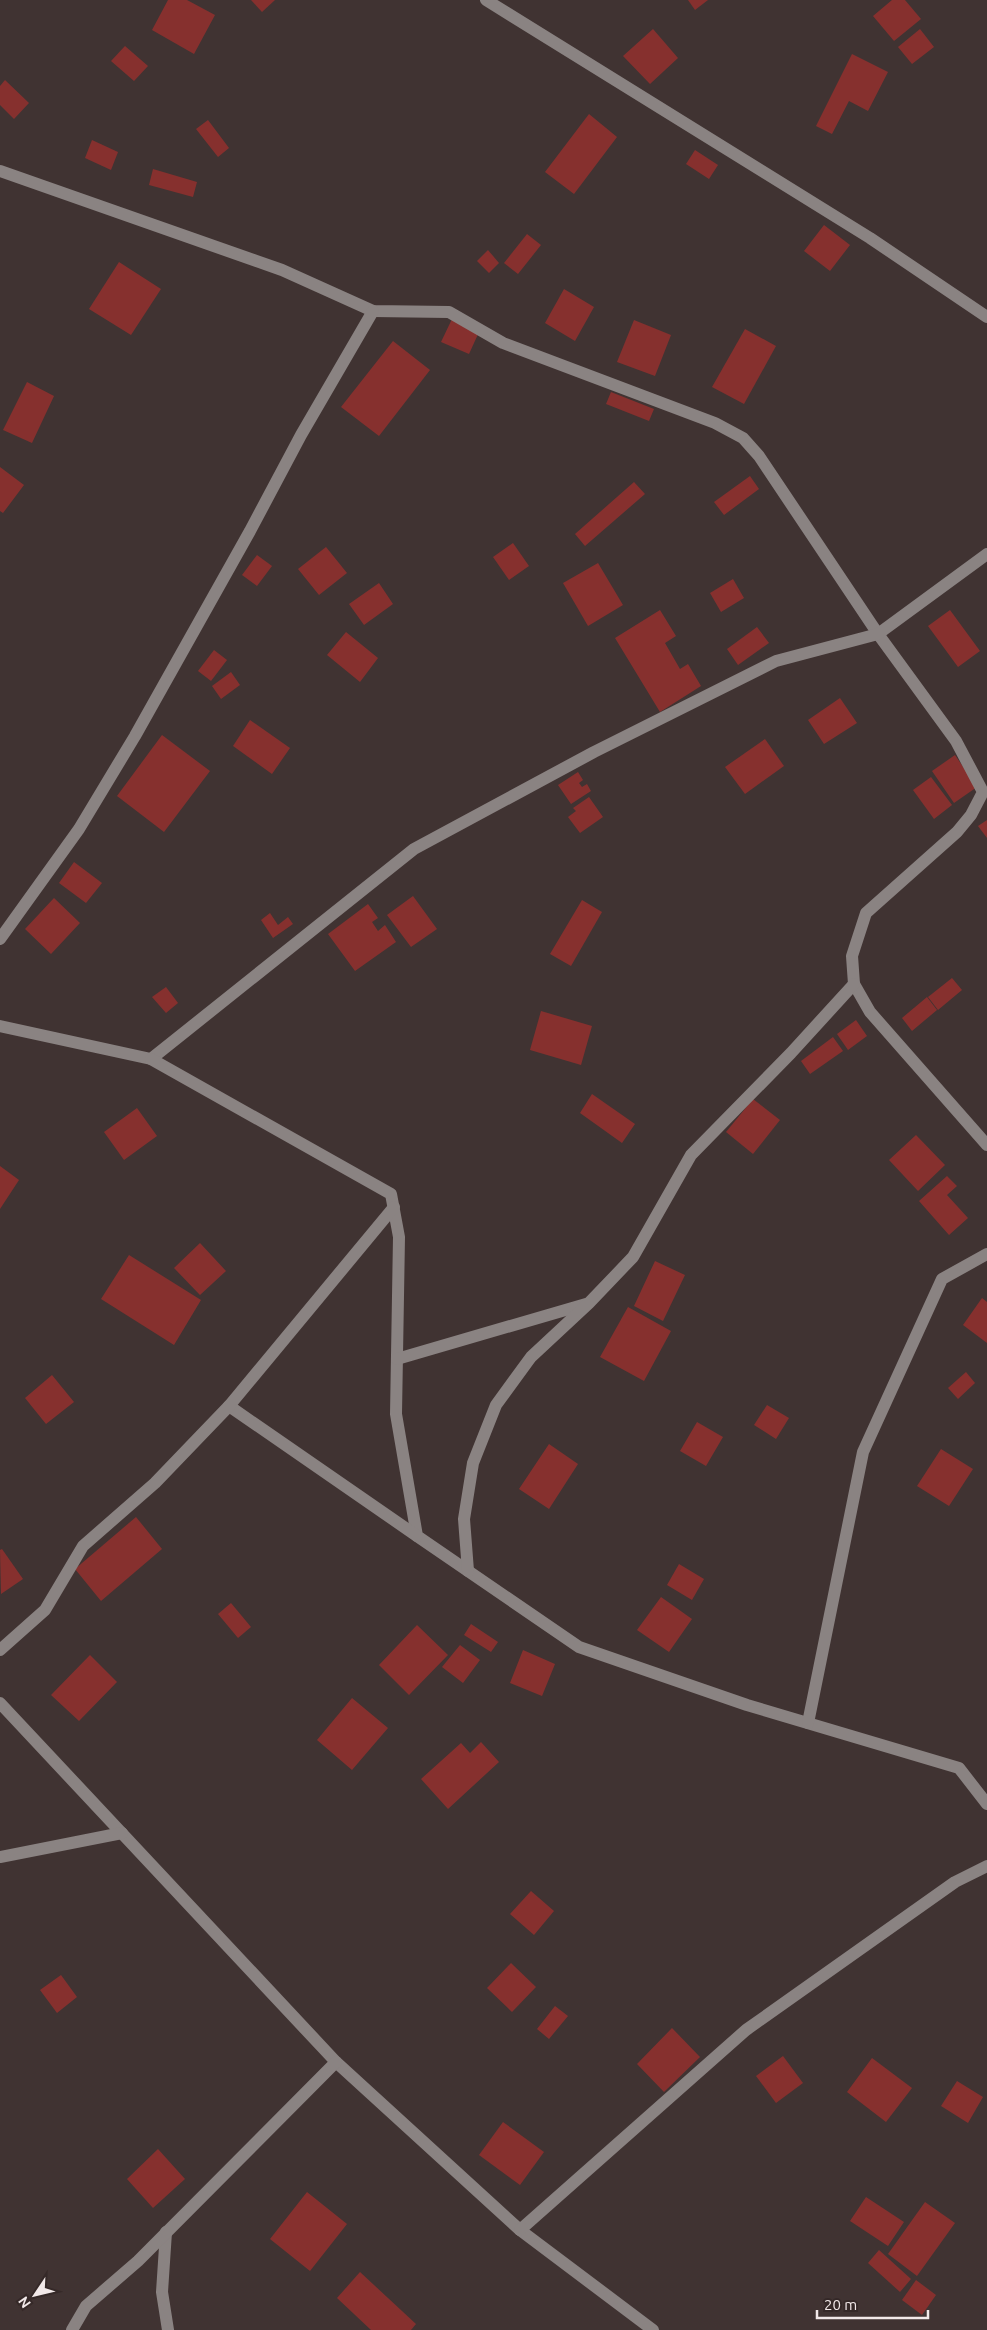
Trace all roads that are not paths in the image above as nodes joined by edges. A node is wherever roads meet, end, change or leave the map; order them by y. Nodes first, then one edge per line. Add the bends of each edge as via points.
1 (486, 0) edge
2 (0, 170) edge
3 (373, 311) junction
4 (987, 317) edge
5 (987, 554) edge
6 (878, 634) junction
7 (0, 938) edge
8 (854, 984) junction
9 (0, 1026) edge
10 (151, 1059) junction
11 (987, 1145) edge
12 (394, 1207) junction
13 (987, 1254) edge
14 (589, 1303) junction
15 (397, 1358) junction
16 (228, 1406) junction
17 (417, 1536) junction
18 (468, 1571) junction
19 (0, 1650) edge
20 (0, 1703) edge
21 (808, 1723) junction
22 (987, 1804) edge
23 (122, 1833) junction
24 (0, 1857) edge
25 (987, 1866) edge
26 (336, 2062) junction
27 (520, 2230) junction
28 (166, 2232) junction
29 (72, 2330) edge
30 (168, 2330) edge
31 (653, 2330) edge

1 - 4 street via 870,238
2 - 3 street via 282,270
3 - 6 street via 449,312 503,342 714,423 743,438 759,456
3 - 7 street via 130,744 79,829
5 - 6 street
6 - 8 street via 956,741 983,792 971,815 956,832 866,913 852,956
6 - 10 street via 776,661 594,752 414,848
8 - 11 street via 870,1012
8 - 14 street via 791,1054 691,1155 632,1257
9 - 10 street
10 - 12 street via 391,1194
12 - 15 street via 399,1238
12 - 16 street
13 - 21 street via 942,1279 864,1452
14 - 15 street
14 - 18 street via 531,1357 496,1405 473,1462 468,1491 464,1519
15 - 17 street via 396,1414
16 - 17 street
16 - 19 street via 155,1483 83,1546 45,1610
17 - 18 street
18 - 21 street via 579,1647
20 - 23 street
21 - 22 street via 959,1768
23 - 24 street
23 - 26 street
25 - 27 street via 955,1882 746,2030
26 - 27 street
26 - 28 street
27 - 31 street
28 - 29 street via 86,2306
28 - 30 street via 162,2292

